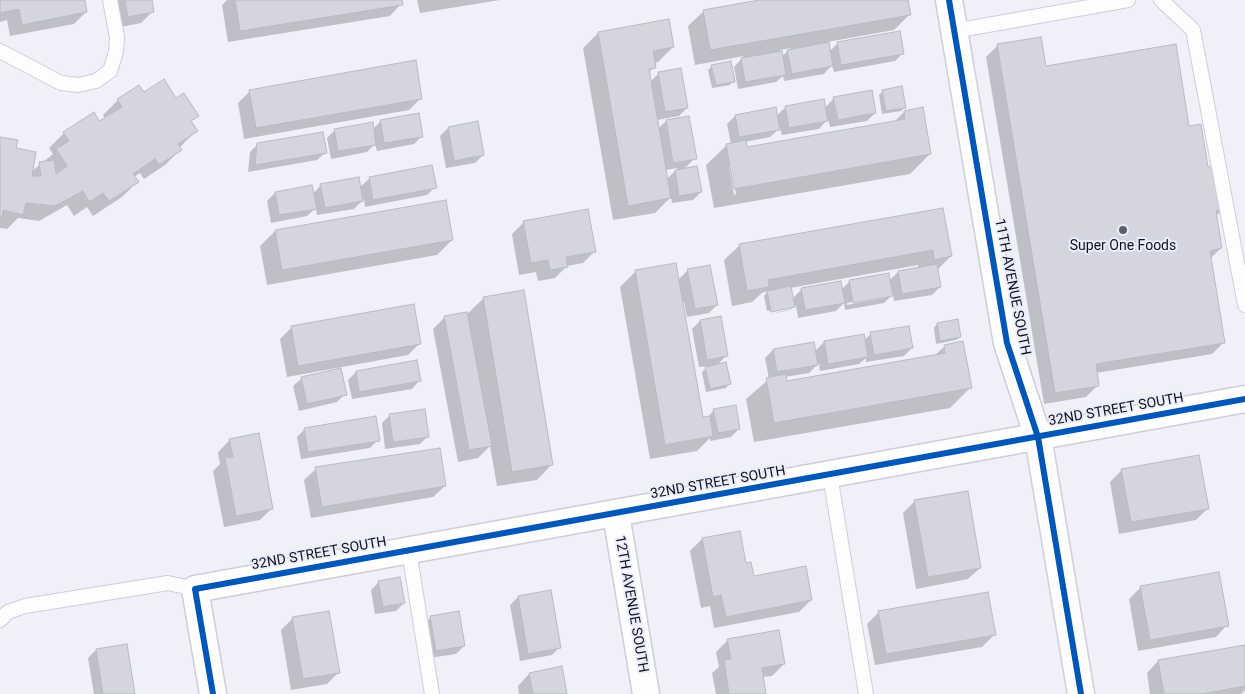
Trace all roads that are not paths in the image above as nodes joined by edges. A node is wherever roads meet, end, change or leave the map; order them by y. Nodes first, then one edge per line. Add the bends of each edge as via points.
1 (110, 0) edge
2 (949, 0) edge
3 (1128, 0) edge
4 (1161, 0) edge
5 (954, 31) junction
6 (0, 52) edge
7 (1245, 305) edge
8 (1245, 399) edge
9 (1038, 437) junction
10 (830, 475) junction
11 (616, 514) junction
12 (408, 551) junction
13 (195, 589) junction
14 (0, 620) edge
15 (213, 694) edge
16 (432, 694) edge
17 (646, 694) edge
18 (866, 694) edge
19 (1081, 694) edge

1 - 6 lane via 116,52 110,71 96,81 78,85 60,83
2 - 5 street, 11TH AVENUE SOUTH
3 - 5 lane
4 - 7 lane via 1193,30
5 - 9 street, 11TH AVENUE SOUTH via 1007,343
8 - 9 street, 32ND STREET SOUTH
9 - 10 street, 32ND STREET SOUTH
9 - 19 street, 11TH AVENUE SOUTH
10 - 11 street, 32ND STREET SOUTH
10 - 18 lane
11 - 12 street, 32ND STREET SOUTH
11 - 17 street, 12TH AVENUE SOUTH
12 - 13 street, 32ND STREET SOUTH
12 - 16 lane
13 - 14 lane via 168,583 24,606 8,612
13 - 15 street

